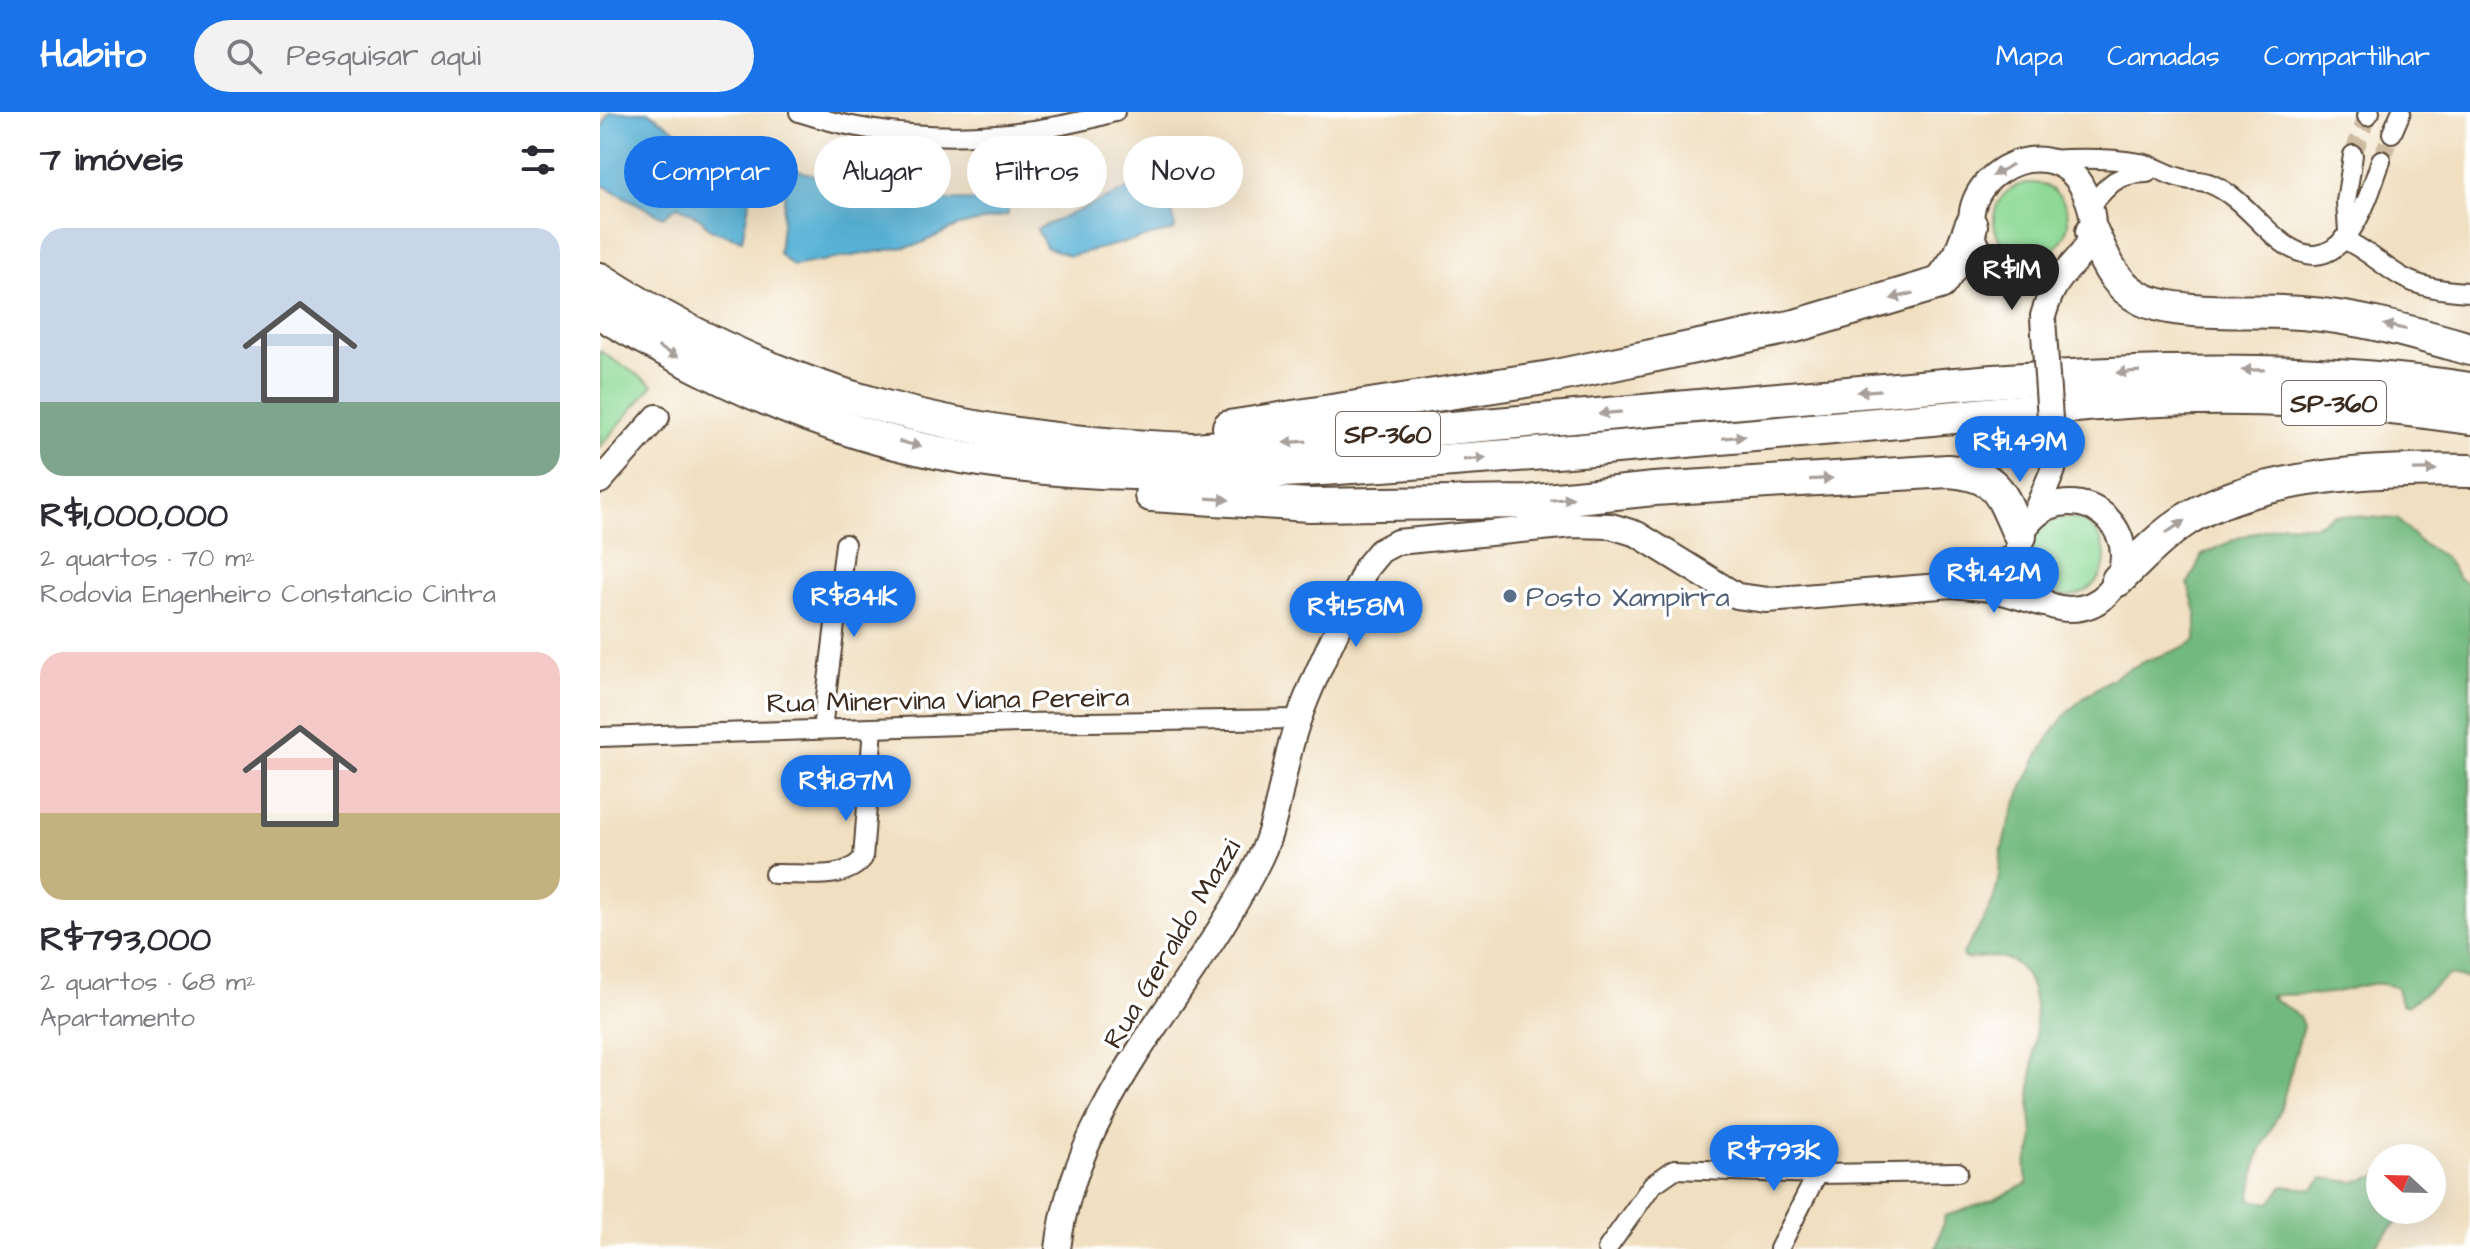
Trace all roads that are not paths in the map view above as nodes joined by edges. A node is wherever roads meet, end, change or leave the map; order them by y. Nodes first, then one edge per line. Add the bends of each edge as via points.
1 (799, 112) edge
2 (1115, 112) edge
3 (2401, 112) edge
4 (2392, 133) tunnel mouth
5 (2353, 155) tunnel mouth
6 (2041, 160) junction
7 (2381, 160) tunnel mouth
8 (2162, 173) junction
9 (2092, 219) junction
10 (1971, 226) junction
11 (2346, 235) junction
12 (2064, 273) junction
13 (600, 279) edge
14 (2016, 280) junction
15 (2470, 292) edge
16 (600, 313) edge
17 (2043, 318) junction
18 (2470, 349) edge
19 (2470, 389) edge
20 (657, 417) dead end
21 (2470, 418) edge
22 (1029, 451) junction
23 (2053, 466) junction
24 (2470, 471) edge
25 (600, 481) edge
26 (2091, 507) junction
27 (2024, 536) junction
28 (845, 544) dead end
29 (2118, 580) junction
30 (1952, 585) junction
31 (2044, 604) junction
32 (1298, 719) junction
33 (873, 728) junction
34 (822, 729) junction
35 (600, 737) edge
36 (774, 874) dead end
37 (1958, 1172) dead end
38 (1817, 1174) junction
39 (1058, 1249) edge
40 (1607, 1249) edge
41 (1779, 1249) edge

1 - 2 street via 845,127 953,135 1066,127
3 - 4 street
5 - 11 street
6 - 8 street via 2143,163
6 - 9 street via 2064,168 2082,185
6 -> 10 street via 2009,165 1983,184 1973,204
7 - 11 street via 2366,205
8 - 9 street via 2120,176 2110,182
8 - 11 street via 2208,183 2238,199 2278,240 2309,255 2336,250
9 - 12 street via 2083,255
18 -> 9 highway via 2353,318 2146,301 2112,274
10 - 14 street via 1978,250 1994,269
10 -> 22 highway via 1956,263 1940,283 1795,326 1551,377 1333,413 1231,427 1097,430
11 - 15 street via 2402,277
12 - 14 street via 2041,282
12 - 17 street
13 - 22 highway, SP-360 via 698,336 822,389
14 - 17 street
16 -> 22 highway, SP-360 via 667,352 798,412 864,434 962,456
17 - 23 street, bridge
19 -> 22 highway, SP-360 via 2273,369 2149,371 1194,449 1104,446
20 - 25 street
22 -> 21 highway, SP-360 via 1189,475 1531,455 2131,402 2320,401
22 -> 27 highway via 1079,484 1154,495 1380,506 1527,502 1654,489 1975,473 1991,482
23 - 26 street
23 - 27 street
29 -> 24 highway via 2160,537 2191,517 2258,490 2314,478
26 - 27 street via 2071,502 2051,506
26 - 29 street via 2109,519 2120,538
27 - 30 street
27 - 31 street via 2019,574
28 - 34 street
29 - 31 street via 2105,597 2086,608
30 - 31 street via 1992,589
30 - 32 street, Rua Geraldo Mazzi via 1767,600 1737,596 1637,534 1611,526 1397,542 1380,551 1366,568
32 - 33 street, Rua Minervina Viana Pereira
32 - 39 street, Rua Geraldo Mazzi via 1273,827 1259,859 1199,965 1085,1143 1069,1186
33 - 34 street, Rua Minervina Viana Pereira
33 - 36 street via 863,858 842,873
34 - 35 street, Rua Minervina Viana Pereira
37 - 38 street
38 - 40 street via 1675,1169 1652,1185
38 - 41 street

